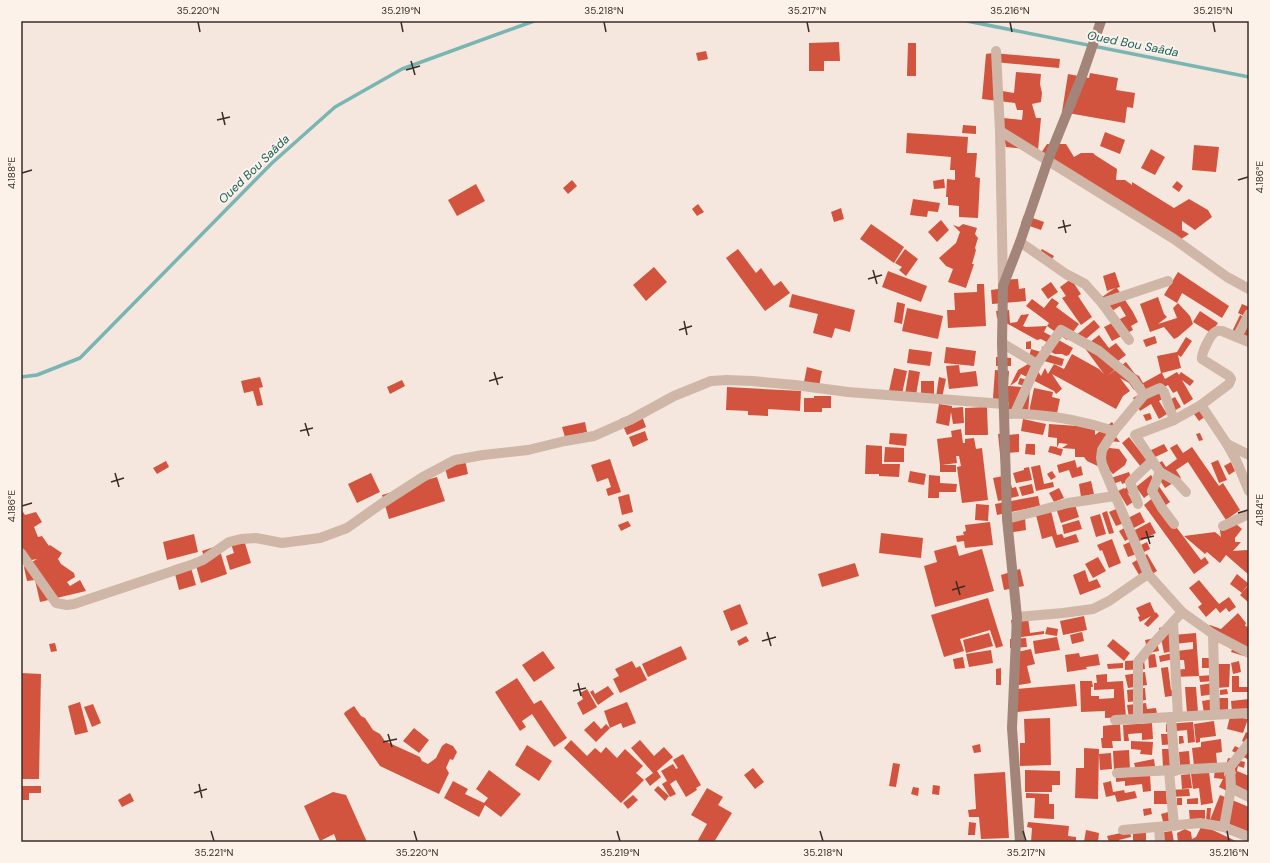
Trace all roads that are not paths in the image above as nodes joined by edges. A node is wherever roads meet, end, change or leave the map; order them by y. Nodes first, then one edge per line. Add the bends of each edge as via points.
1 (1101, 21) edge
2 (996, 52) dead end
3 (1000, 131) junction
4 (1048, 160) junction
5 (1020, 242) junction
6 (1168, 281) dead end
7 (1003, 286) junction
8 (1249, 289) edge
9 (1102, 303) junction
10 (1249, 314) edge
11 (1237, 336) junction
12 (1128, 340) dead end
13 (1249, 342) edge
14 (1002, 343) junction
15 (1037, 364) junction
16 (1144, 395) junction
17 (1200, 405) junction
18 (1008, 411) junction
19 (1174, 420) junction
20 (1114, 431) junction
21 (1227, 444) junction
22 (1249, 455) edge
23 (1152, 461) junction
24 (1160, 472) junction
25 (1249, 491) edge
26 (1186, 492) dead end
27 (1115, 496) junction
28 (1138, 504) dead end
29 (1249, 514) edge
30 (1007, 519) junction
31 (1174, 524) dead end
32 (1223, 526) dead end
33 (21, 553) edge
34 (1148, 574) junction
35 (1182, 612) junction
36 (1017, 617) junction
37 (1172, 622) junction
38 (1213, 634) junction
39 (1249, 653) edge
40 (1249, 713) edge
41 (1215, 714) junction
42 (1174, 717) junction
43 (1115, 720) dead end
44 (1138, 720) junction
45 (1249, 743) edge
46 (1230, 767) junction
47 (1172, 771) junction
48 (1117, 773) dead end
49 (1231, 788) junction
50 (1249, 797) edge
51 (1174, 826) junction
52 (1224, 827) junction
53 (1159, 828) junction
54 (1123, 830) dead end
55 (1249, 837) edge
56 (1020, 842) edge
57 (1160, 842) edge

1 - 4 main road
2 - 3 street
3 - 4 street
3 - 7 street
4 - 5 main road
4 - 8 street
5 - 7 main road
5 - 9 street via 1085,284
6 - 9 street
7 - 14 main road
9 - 12 street
10 - 11 street
11 - 13 street
11 - 17 street via 1215,332 1204,349 1202,359 1229,376 1231,380 1225,388
14 - 15 street
14 - 18 main road
15 - 16 street via 1061,330 1099,351 1133,379
15 - 18 street
16 - 19 street via 1160,388 1164,392
16 - 20 street
17 - 19 street
17 - 21 street
18 - 20 street via 1053,416 1094,424
18 - 30 main road
18 - 33 street via 795,385 711,380 594,436 528,450 483,454 455,460 423,477 347,528 320,538 282,543 256,538 229,542 191,565 74,604 56,603
19 - 23 street via 1135,435
20 - 27 street via 1102,450 1101,458
21 - 22 street
21 - 25 street
23 - 24 street
23 - 28 street via 1130,482
24 - 26 street
24 - 31 street via 1152,491
27 - 30 street
27 - 34 street
29 - 32 street
30 - 36 main road
34 - 35 street
34 - 36 street via 1109,602 1093,609
35 - 37 street
35 - 38 street
36 - 56 main road via 1012,728
37 - 42 street
37 - 44 street via 1138,662
38 - 39 street
38 - 41 street
40 - 41 street
41 - 42 street
42 - 44 street
42 - 47 street
43 - 44 street
45 - 46 street
46 - 47 street
46 - 49 street
47 - 48 street
47 - 51 street
49 - 50 street
49 - 52 street
51 - 52 street via 1200,823
51 - 53 street
52 - 55 street
53 - 54 street
53 - 57 street

